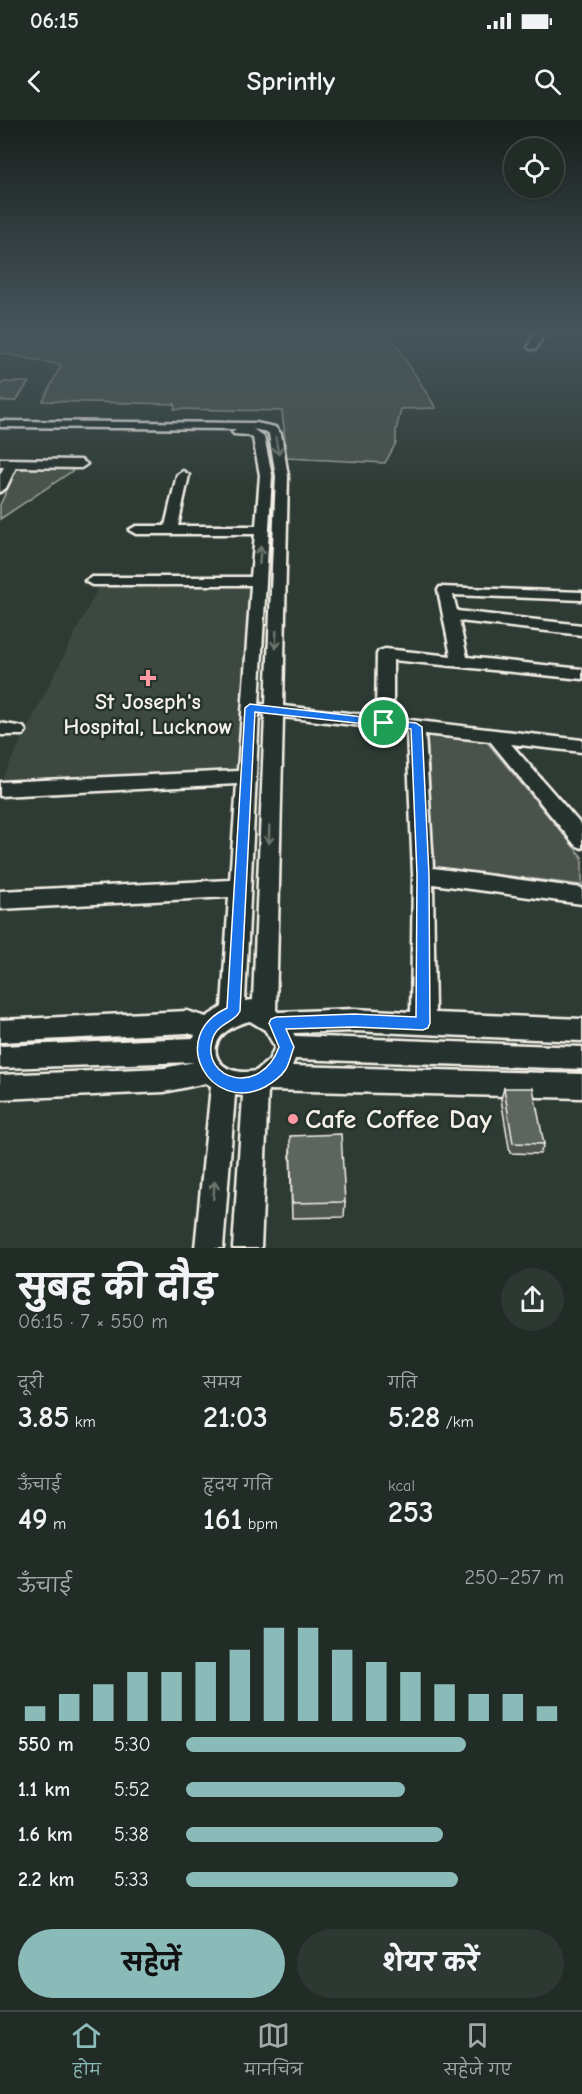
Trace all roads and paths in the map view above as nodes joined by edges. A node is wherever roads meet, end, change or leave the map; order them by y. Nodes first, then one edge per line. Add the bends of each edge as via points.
1 (0, 424) edge
2 (0, 430) edge
3 (6, 463) edge
4 (81, 464) dead end
5 (183, 475) dead end
6 (0, 488) edge
7 (136, 530) dead end
8 (171, 530) junction
9 (261, 530) junction
10 (92, 581) dead end
11 (258, 581) junction
12 (582, 596) edge
13 (450, 615) junction
14 (582, 630) edge
15 (460, 662) junction
16 (582, 674) edge
17 (250, 708) junction
18 (273, 710) junction
19 (384, 723) junction
20 (416, 727) junction
21 (495, 736) junction
22 (582, 746) edge
23 (246, 777) junction
24 (0, 789) edge
25 (582, 840) edge
26 (423, 875) junction
27 (240, 888) junction
28 (582, 896) edge
29 (0, 900) edge
30 (233, 1011) junction
31 (270, 1018) junction
32 (423, 1023) junction
33 (582, 1030) edge
34 (0, 1031) edge
35 (287, 1047) junction
36 (0, 1057) edge
37 (212, 1058) junction
38 (582, 1058) edge
39 (263, 1080) junction
40 (582, 1086) edge
41 (0, 1087) edge
42 (209, 1248) edge
43 (247, 1248) edge
44 (255, 1248) edge

1 -> 18 street via 271,429 282,476
2 - 9 street via 256,434 266,475
3 - 4 street
3 - 6 street
5 - 8 street
7 - 8 street
8 - 9 street
11 -> 9 street
10 - 11 street
11 - 17 street
12 - 13 street via 445,590
13 - 14 street
13 - 15 street
15 - 16 street
15 - 19 street via 385,654
17 - 18 street
17 - 23 street
18 - 19 street
18 -> 31 street
19 - 20 street
20 - 21 street
20 - 26 street
21 - 22 street
21 - 25 street
23 - 24 street
23 - 27 street
26 - 28 street
26 - 32 street
27 - 29 street
27 - 30 street
30 - 31 street via 250,1010
30 - 37 street via 221,1017
31 - 32 street
31 - 35 street
32 - 33 street
34 - 37 street via 187,1022
35 - 38 street
35 - 39 street via 280,1065
36 - 37 street
37 - 39 street via 238,1086
37 - 41 street via 164,1080
42 -> 37 street
39 - 40 street
39 - 43 street
43 - 44 street

